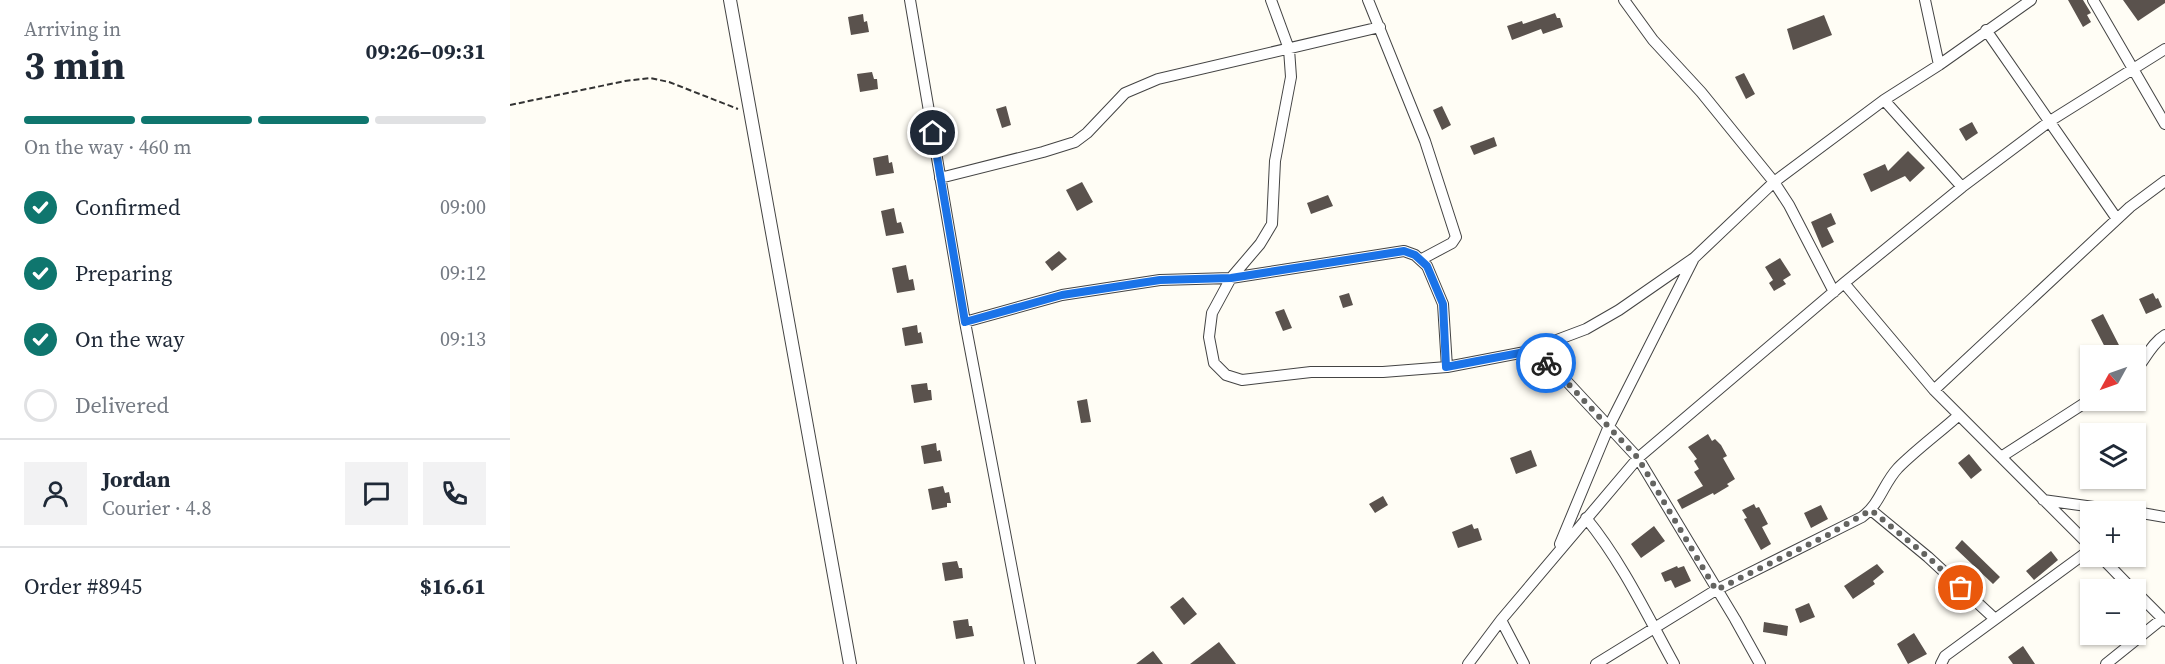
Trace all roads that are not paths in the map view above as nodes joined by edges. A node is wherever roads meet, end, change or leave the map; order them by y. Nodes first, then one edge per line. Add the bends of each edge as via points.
1 (730, 0) edge
2 (910, 0) edge
3 (1271, 0) edge
4 (1368, 0) edge
5 (1624, 0) edge
6 (1924, 0) edge
7 (2031, 0) edge
8 (2093, 0) edge
9 (1380, 27) junction
10 (1986, 30) junction
11 (1289, 49) junction
12 (2165, 49) edge
13 (1939, 65) junction
14 (2132, 69) junction
15 (1884, 100) junction
16 (2050, 121) junction
17 (2165, 124) edge
18 (940, 178) junction
19 (2165, 181) edge
20 (1774, 182) junction
21 (1962, 187) junction
22 (2117, 219) junction
23 (1694, 258) junction
24 (1422, 259) junction
25 (1231, 278) junction
26 (1844, 283) junction
27 (1834, 292) junction
28 (965, 322) junction
29 (2165, 335) edge
30 (1525, 352) junction
31 (2146, 359) edge
32 (1446, 367) junction
33 (1934, 390) junction
34 (2080, 406) edge
35 (1959, 415) junction
36 (1608, 426) junction
37 (1638, 458) junction
38 (2001, 458) junction
39 (2043, 500) junction
40 (2080, 505) edge
41 (1871, 510) junction
42 (2146, 514) edge
43 (1586, 518) junction
44 (2165, 518) edge
45 (2080, 537) edge
46 (1555, 556) junction
47 (2080, 556) edge
48 (2111, 567) edge
49 (2122, 579) edge
50 (1716, 590) junction
51 (2146, 603) edge
52 (1995, 619) junction
53 (1501, 620) junction
54 (2164, 620) edge
55 (1654, 628) junction
56 (850, 664) edge
57 (1030, 664) edge
58 (1468, 664) edge
59 (1524, 664) edge
60 (1596, 664) edge
61 (1674, 664) edge
62 (1760, 664) edge
63 (1941, 664) edge
64 (2106, 664) edge

1 - 56 street
2 - 18 street
3 - 11 street
4 - 9 street
5 - 20 street via 1653,40
6 - 13 street
7 - 10 street
8 - 14 street
9 - 11 street
9 - 24 street via 1425,141 1456,237
10 - 13 street
10 - 16 street
11 - 18 street via 1158,79 1125,93 1075,142
11 - 25 street via 1291,77 1275,161 1272,224
12 - 14 street
13 - 15 street
14 - 16 street
14 - 17 street
15 - 20 street
15 - 21 street
16 - 21 street
16 - 22 street
18 - 28 street
19 - 22 street
20 - 23 street
20 - 27 street
21 - 26 street
22 - 33 street
23 - 30 street via 1586,329
23 - 36 street
24 - 25 street via 1404,251
24 - 32 street via 1443,304
25 - 28 street via 1160,280 1062,295
25 - 32 street via 1212,313 1209,337 1214,363 1226,375 1242,380 1311,372 1367,373
26 - 27 street
26 - 33 street
27 - 37 street
28 - 57 street
29 - 31 street
30 - 32 street
30 - 36 street via 1559,374
33 - 35 street
34 - 38 street
35 - 38 street
35 - 41 street via 1898,468
36 - 37 street
36 - 46 street
37 - 43 street
37 - 50 street
38 - 39 street
39 - 40 street
39 - 45 street
41 - 50 street
41 - 52 street
42 - 44 street
43 - 46 street
43 - 55 street via 1622,569
46 - 53 street
47 - 52 street
48 - 49 street
50 - 55 street
50 - 62 street
51 - 54 street
52 - 63 street via 1945,656
53 - 58 street
53 - 59 street
54 - 64 street
55 - 60 street
55 - 61 street

